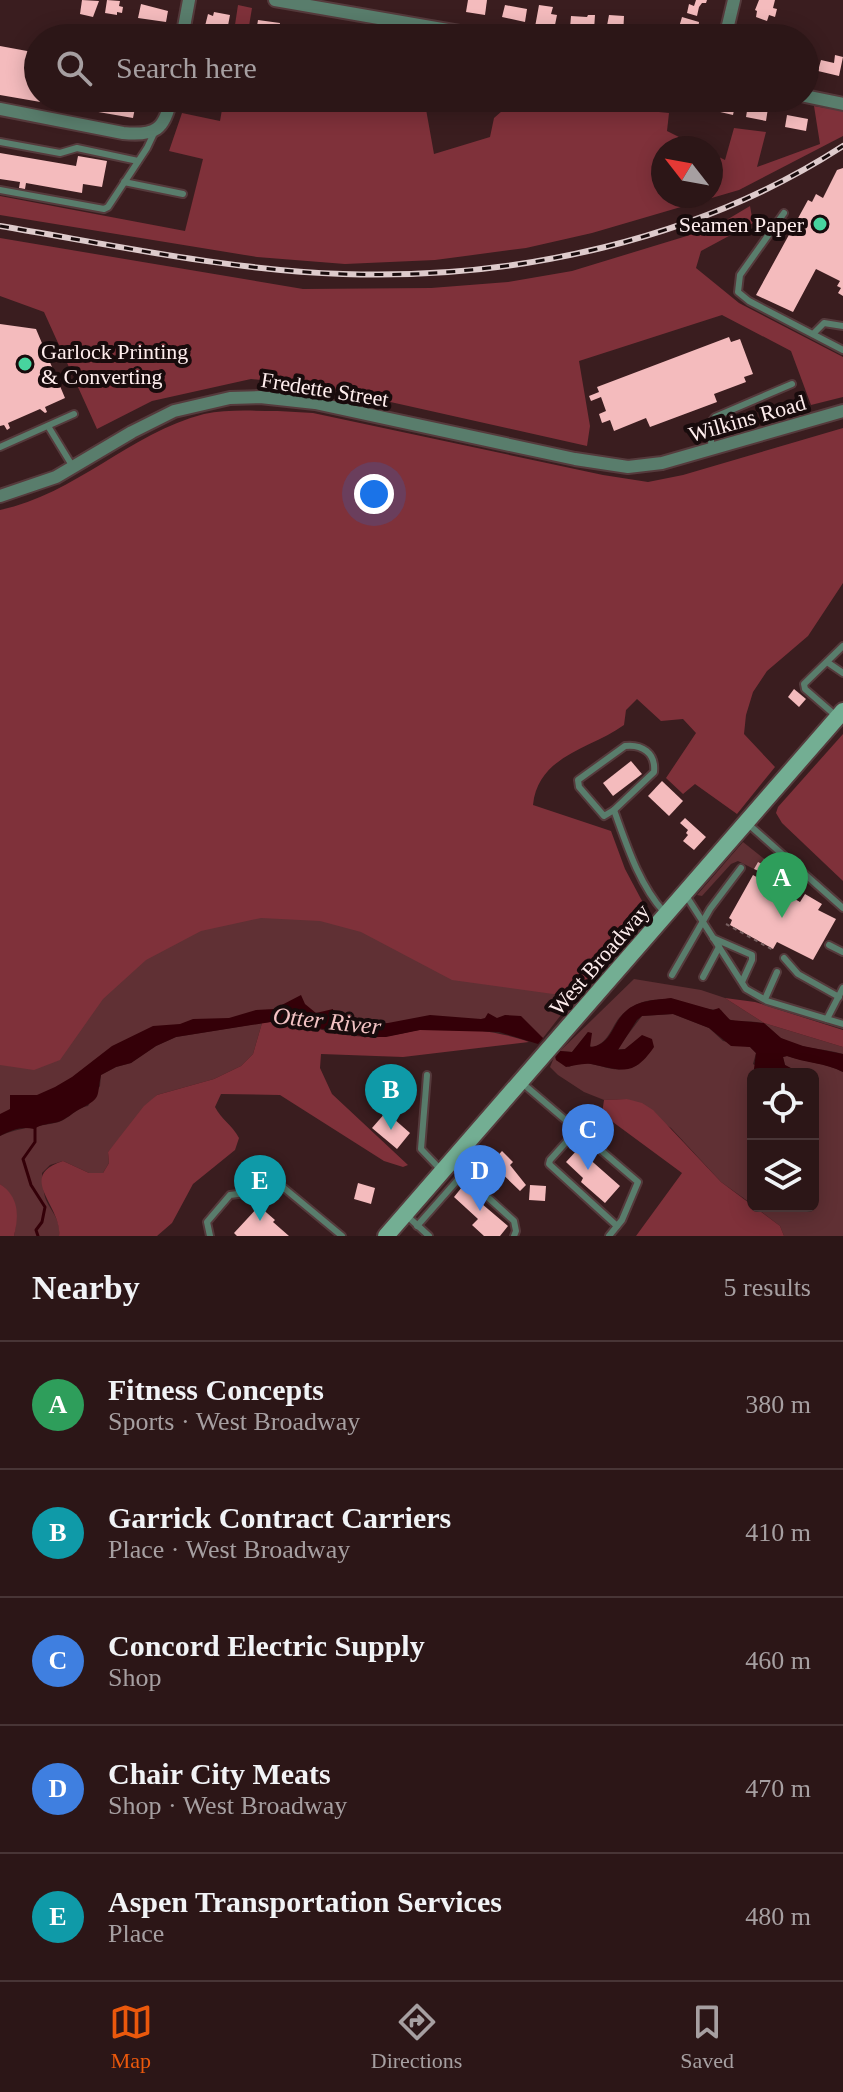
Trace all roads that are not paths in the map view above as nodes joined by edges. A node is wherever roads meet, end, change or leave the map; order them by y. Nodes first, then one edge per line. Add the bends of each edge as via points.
1 (189, 0) edge
2 (275, 0) edge
3 (734, 0) edge
4 (185, 24) edge
5 (413, 24) edge
6 (728, 24) edge
7 (819, 99) edge
8 (843, 104) edge
9 (0, 109) edge
10 (168, 112) edge
11 (155, 131) junction
12 (0, 142) edge
13 (138, 161) junction
14 (124, 182) junction
15 (0, 190) edge
16 (183, 194) dead end
17 (784, 213) dead end
18 (843, 326) edge
19 (813, 334) junction
20 (843, 350) edge
21 (792, 384) dead end
22 (843, 411) edge
23 (74, 414) dead end
24 (48, 426) junction
25 (0, 447) edge
26 (712, 449) junction
27 (661, 463) joint
28 (73, 467) junction
29 (0, 496) edge
30 (843, 646) edge
31 (827, 662) junction
32 (843, 673) edge
33 (840, 714) edge
34 (614, 810) junction
35 (747, 823) junction
36 (741, 868) dead end
37 (685, 894) junction
38 (843, 908) edge
39 (667, 915) junction
40 (703, 921) junction
41 (713, 938) junction
42 (829, 945) dead end
43 (719, 947) junction
44 (843, 952) edge
45 (784, 958) dead end
46 (777, 972) dead end
47 (672, 975) dead end
48 (703, 977) dead end
49 (742, 982) junction
50 (843, 988) edge
51 (839, 997) junction
52 (765, 999) junction
53 (827, 1019) junction
54 (843, 1024) edge
55 (427, 1075) dead end
56 (521, 1082) junction
57 (577, 1130) junction
58 (452, 1170) junction
59 (411, 1220) junction
60 (617, 1226) junction
61 (210, 1236) edge
62 (341, 1236) edge
63 (386, 1236) edge
64 (429, 1236) edge
65 (514, 1236) edge
66 (609, 1236) edge

1 - 4 street
2 - 5 street
3 - 6 street
7 - 8 street
9 - 11 street via 123,133
10 - 11 street
11 - 13 lane
12 - 13 lane via 60,153 77,148
13 - 14 lane
14 - 15 lane via 108,207 101,209
14 - 16 lane
17 - 19 lane via 740,275 738,292
18 - 19 lane via 824,323
19 - 20 lane
21 - 26 lane via 715,417 709,425
22 - 26 street, Wilkins Road
23 - 24 lane
24 - 25 lane
24 - 28 lane
26 - 27 street, Wilkins Road
27 - 28 street, Fredette Street via 600,464 315,403 260,397 216,400 174,411
28 - 29 street, Fredette Street
30 - 31 lane
31 - 32 lane
31 - 33 lane via 804,686
33 - 35 main road, West Broadway
34 - 34 lane via 654,772 653,759 637,746 616,751 578,780 602,814
34 - 39 lane via 638,871
35 - 37 main road, West Broadway
35 - 38 lane
36 - 40 lane
37 - 39 main road, West Broadway
37 - 40 lane
39 - 56 main road, West Broadway
40 - 41 lane
40 - 47 lane
41 - 43 lane
41 - 49 lane via 752,955
42 - 44 lane
43 - 48 lane
43 - 49 lane
45 - 51 lane via 798,974
46 - 52 lane
49 - 52 lane
50 - 51 lane
51 - 53 lane
52 - 53 lane
53 - 54 lane
55 - 58 lane via 422,1153
56 - 57 lane
56 - 58 main road, West Broadway
57 - 60 lane via 638,1182
57 - 60 lane via 549,1164
58 - 59 main road, West Broadway
58 - 65 lane via 514,1221
59 - 63 main road, West Broadway
59 - 64 lane
60 - 66 lane
61 - 62 lane via 207,1222 230,1195 284,1188

